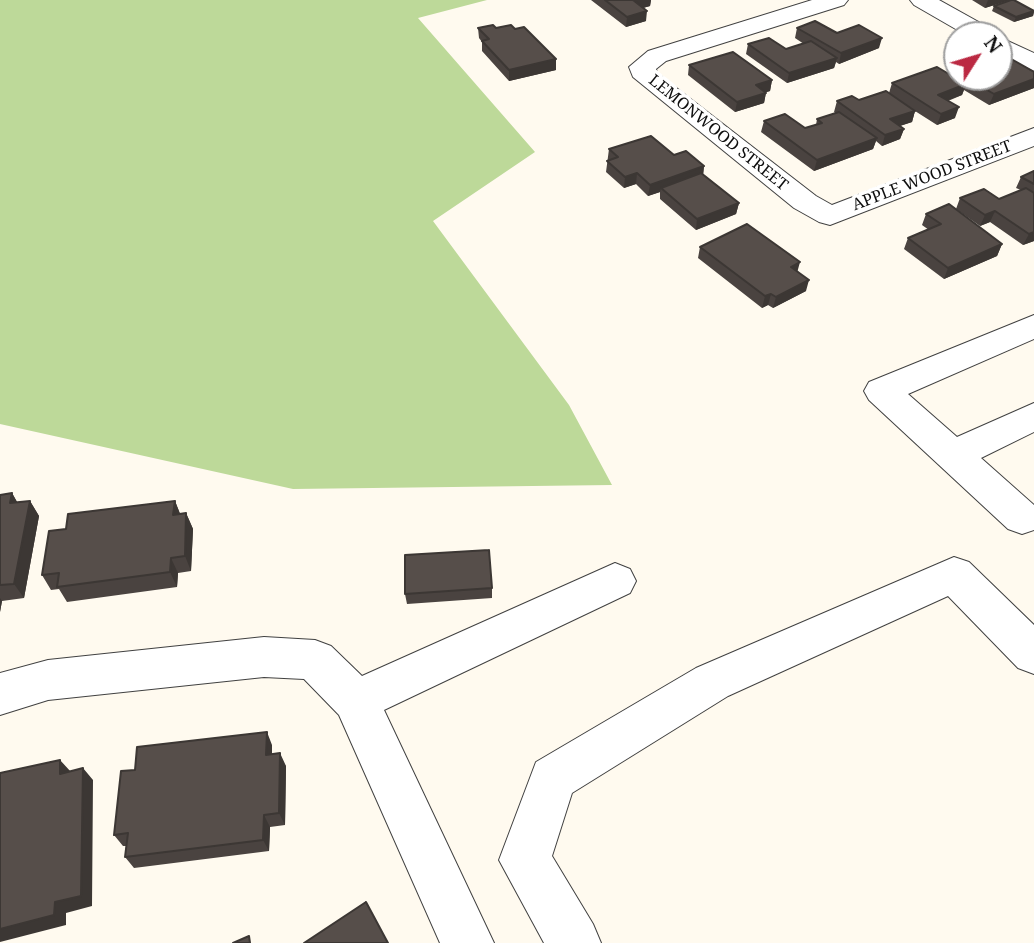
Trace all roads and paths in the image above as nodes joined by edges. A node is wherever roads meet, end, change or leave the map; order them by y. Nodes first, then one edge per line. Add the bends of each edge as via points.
1 (836, 0) edge
2 (922, 0) edge
3 (959, 21) edge
4 (1013, 52) edge
5 (1034, 63) edge
6 (1034, 136) edge
7 (830, 216) joint
8 (1034, 326) edge
9 (1034, 416) edge
10 (953, 455) junction
11 (1030, 520) edge
12 (615, 581) dead end
13 (1034, 654) edge
14 (0, 694) edge
15 (356, 701) junction
16 (467, 943) edge
17 (574, 943) edge

1 - 7 street, LEMONWOOD STREET via 657,56 642,67 646,77 805,202
2 - 3 street
4 - 5 street
6 - 7 street, APPLE WOOD STREET
8 - 10 street via 882,391
9 - 10 street
10 - 11 street
12 - 15 street
13 - 17 street via 954,573 712,682 553,778 525,860
14 - 15 street via 48,680 264,657 315,660
15 - 16 street

